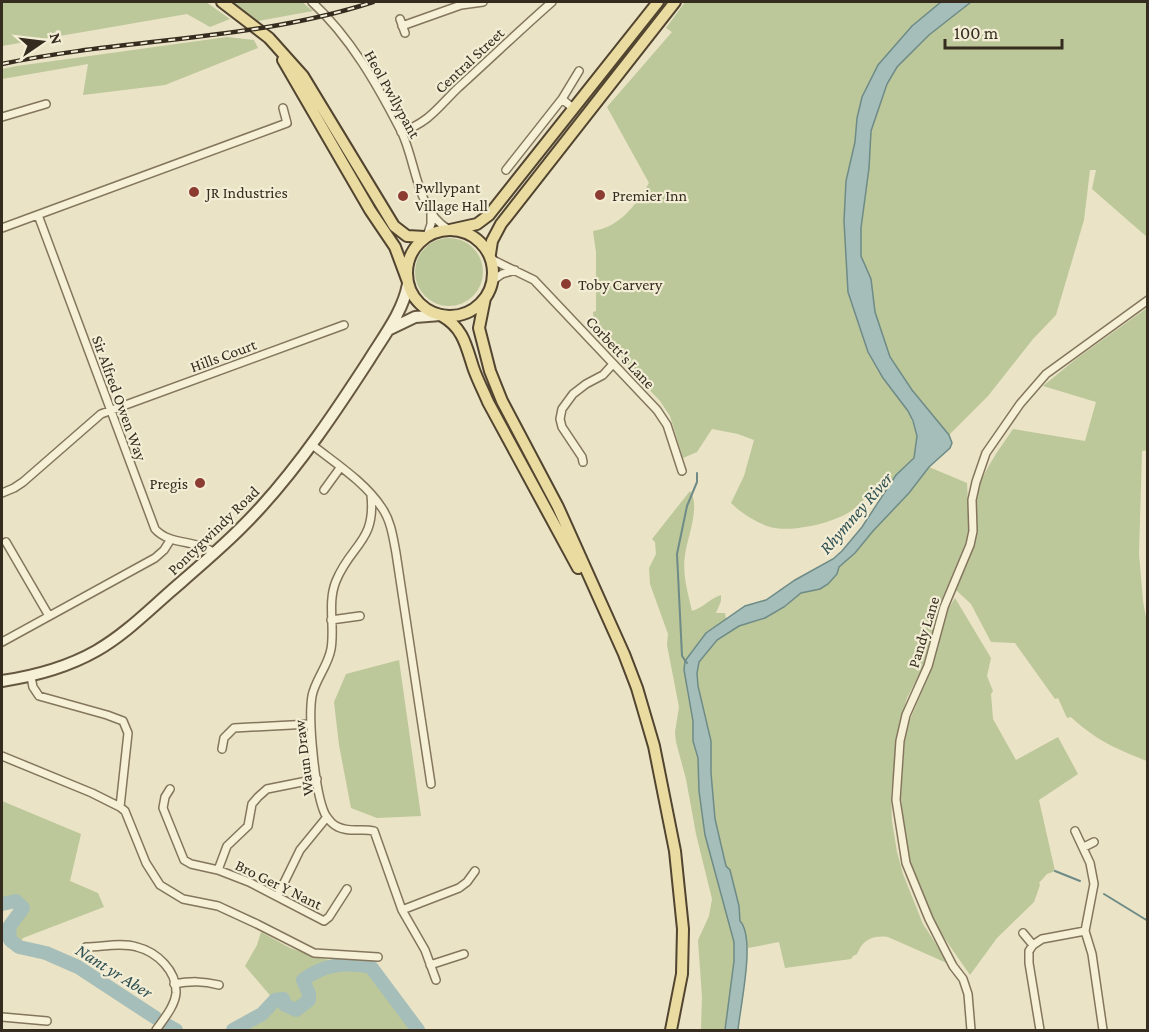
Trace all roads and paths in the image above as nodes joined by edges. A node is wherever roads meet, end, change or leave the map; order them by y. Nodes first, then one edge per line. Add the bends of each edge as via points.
1 (222, 2) edge
2 (312, 2) edge
3 (483, 2) edge
4 (552, 2) edge
5 (658, 2) edge
6 (675, 2) edge
7 (402, 26) dead end
8 (275, 44) junction
9 (579, 71) dead end
10 (562, 99) junction
11 (46, 104) dead end
12 (283, 108) dead end
13 (574, 109) junction
14 (2, 117) edge
15 (401, 132) junction
16 (506, 170) dead end
17 (431, 211) junction
18 (38, 215) junction
19 (2, 228) edge
20 (449, 230) junction
21 (426, 236) junction
22 (491, 256) junction
23 (515, 270) junction
24 (492, 281) junction
25 (408, 283) junction
26 (485, 297) junction
27 (1148, 300) edge
28 (441, 316) junction
29 (344, 325) dead end
30 (388, 330) junction
31 (613, 364) junction
32 (112, 411) junction
33 (311, 444) junction
34 (583, 462) dead end
35 (340, 468) junction
36 (682, 471) dead end
37 (324, 490) dead end
38 (2, 493) edge
39 (371, 495) junction
40 (171, 539) junction
41 (6, 542) dead end
42 (214, 553) junction
43 (603, 610) junction
44 (49, 616) junction
45 (360, 616) dead end
46 (331, 620) junction
47 (2, 642) edge
48 (31, 676) junction
49 (2, 681) edge
50 (310, 724) junction
51 (222, 749) dead end
52 (2, 756) edge
53 (317, 779) junction
54 (431, 784) dead end
55 (170, 789) dead end
56 (120, 807) junction
57 (327, 817) junction
58 (1075, 831) dead end
59 (1094, 842) dead end
60 (1084, 847) junction
61 (218, 870) junction
62 (475, 871) dead end
63 (347, 889) dead end
64 (278, 895) junction
65 (402, 910) junction
66 (1085, 931) junction
67 (1023, 933) dead end
68 (1033, 945) junction
69 (86, 948) dead end
70 (464, 954) dead end
71 (378, 957) dead end
72 (430, 965) junction
73 (436, 980) dead end
74 (174, 984) junction
75 (219, 985) dead end
76 (2, 1017) edge
77 (47, 1021) dead end
78 (671, 1029) edge
79 (156, 1030) edge
80 (971, 1030) edge
81 (1040, 1030) edge
82 (1103, 1030) edge

1 - 8 main road
2 - 15 street, Heol Pwllypant via 337,26
3 - 7 street via 461,5
4 - 15 street, Central Street via 427,119
5 - 13 main road
6 - 22 main road via 502,221 493,237
8 - 21 main road via 311,88 393,226 408,236
8 - 25 main road via 395,248
9 - 10 street
10 - 13 street
10 - 16 street
11 - 14 street
12 - 18 street via 287,123
13 - 20 main road via 489,215 477,224
15 - 17 street, Heol Pwllypant
17 - 20 street, Heol Pwllypant
17 - 21 street
18 - 19 street
18 - 32 street, Sir Alfred Owen Way
20 - 21 main road
20 - 22 main road via 479,241
21 - 25 main road via 411,257
22 - 23 street, Corbett's Lane
22 - 24 main road
23 - 24 street
23 - 31 street, Corbett's Lane via 534,280
24 - 26 main road
25 - 28 main road via 420,303
25 - 30 main road, Pontygwindy Road via 403,303
26 - 28 main road via 462,314
26 - 43 main road via 479,328 490,371 558,507
27 - 80 street, Pandy Lane via 1046,374 986,453 972,500 970,545 947,598 928,666 906,715 896,800 906,863 929,919 963,979
28 - 30 main road via 415,317
28 - 43 main road via 464,336 488,402
29 - 32 street, Hills Court
30 - 33 main road, Pontygwindy Road
31 - 34 street via 573,394 562,409 561,427
31 - 36 street, Corbett's Lane via 667,425
32 - 38 street, Hills Court via 92,420 23,482
32 - 40 street, Sir Alfred Owen Way via 155,529
33 - 35 street
33 - 42 main road, Pontygwindy Road via 262,506
35 - 37 street
35 - 39 street
39 - 46 street, Waun Draw via 372,518 364,539 335,584
39 - 54 street via 390,525 396,553
40 - 42 street via 206,547
40 - 44 street, Pontygwindy Road via 155,558
41 - 44 street
42 - 48 main road, Pontygwindy Road via 110,642 80,660
43 - 78 main road via 641,700 658,758 670,822 683,942 681,983
44 - 47 street, Pontygwindy Road
45 - 46 street
46 - 50 street, Waun Draw via 330,654 313,693
48 - 49 main road, Pontygwindy Road
48 - 56 street via 39,696 123,721 128,733
50 - 51 street via 234,728 224,738
50 - 53 street, Waun Draw
52 - 56 street
53 - 57 street, Waun Draw
53 - 61 street via 267,789 258,796 252,804 248,826 227,846
55 - 61 street, Bro Ger Y Nant via 163,808 184,860
56 - 71 street via 160,885 183,899 218,906 314,953
57 - 64 street via 300,850
57 - 65 street, Waun Draw via 337,827 374,831
58 - 60 street
59 - 60 street
60 - 66 street via 1094,884
61 - 64 street, Bro Ger Y Nant
62 - 65 street via 459,888
63 - 64 street, Bro Ger Y Nant via 324,921
65 - 72 street, Waun Draw
66 - 68 street via 1042,939
66 - 82 street
67 - 68 street
68 - 81 street via 1029,963
69 - 74 street via 121,945 144,949 161,960
70 - 72 street
72 - 73 street, Waun Draw
74 - 75 street via 206,981
74 - 79 street via 172,1005
76 - 77 street

